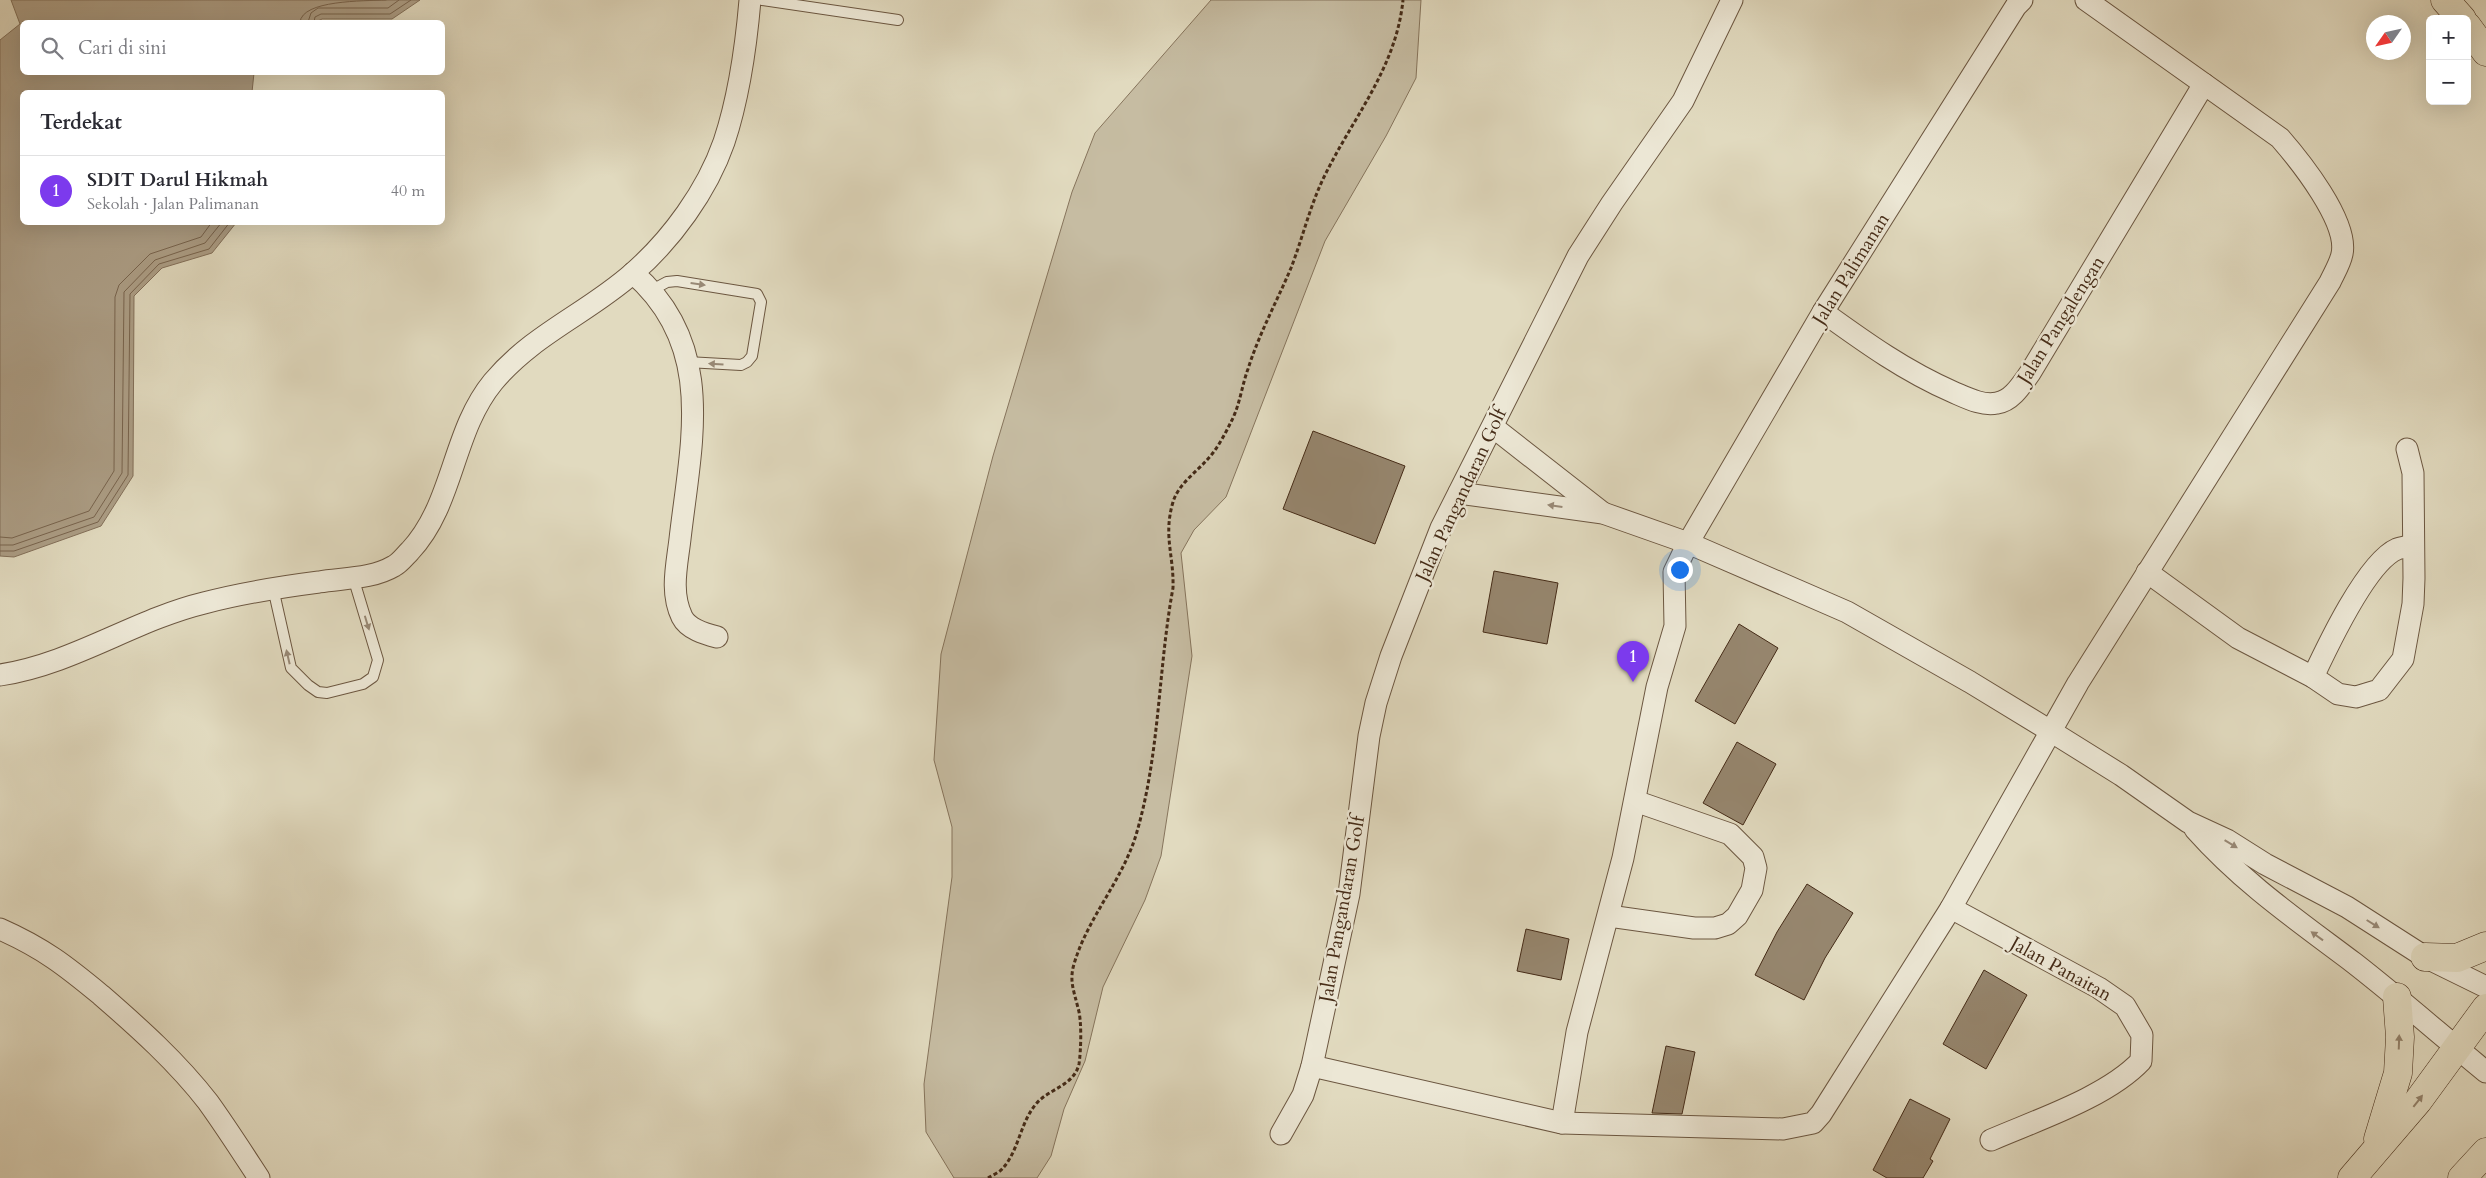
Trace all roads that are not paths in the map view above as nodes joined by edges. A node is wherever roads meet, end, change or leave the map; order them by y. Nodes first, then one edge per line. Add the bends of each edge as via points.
1 (750, 0) edge
2 (762, 0) edge
3 (1732, 0) edge
4 (2022, 0) edge
5 (2086, 0) edge
6 (2445, 0) edge
7 (2458, 15) edge
8 (898, 20) dead end
9 (2471, 31) edge
10 (2486, 52) edge
11 (2204, 84) junction
12 (633, 273) junction
13 (652, 290) junction
14 (1823, 312) junction
15 (687, 362) junction
16 (1493, 427) junction
17 (2406, 448) dead end
18 (1459, 493) junction
19 (1603, 513) junction
20 (1688, 543) junction
21 (2412, 545) junction
22 (2147, 572) junction
23 (352, 577) junction
24 (273, 588) junction
25 (717, 638) dead end
26 (0, 675) edge
27 (2313, 677) junction
28 (2052, 732) junction
29 (1635, 801) junction
30 (2188, 822) junction
31 (1951, 908) junction
32 (1609, 916) junction
33 (0, 929) edge
34 (2486, 946) edge
35 (2424, 957) junction
36 (2486, 987) edge
37 (2397, 997) junction
38 (2486, 1008) edge
39 (2456, 1048) junction
40 (1312, 1066) junction
41 (2486, 1072) edge
42 (1562, 1124) junction
43 (1281, 1134) dead end
44 (1991, 1140) dead end
45 (2486, 1152) edge
46 (2372, 1157) junction
47 (258, 1178) edge
48 (2352, 1178) edge
49 (2462, 1178) edge

1 - 12 street via 747,33 724,142 695,201
2 - 8 lane
3 - 16 street, Jalan Pangandaran Golf via 1683,101 1578,256
4 - 14 street, Jalan Palimanan
5 - 11 street
6 - 7 main road
9 - 10 main road
11 - 14 street, Jalan Pangalengan via 2030,373 2014,394 1998,403 1975,401 1918,376
11 - 22 street via 2280,138 2303,165 2337,220 2342,252 2325,290
12 - 13 street
12 - 23 street via 550,329 492,383 464,434 429,526 397,565 376,575
13 - 15 street via 675,323
13 -> 15 lane via 677,281 757,294 760,302 752,356 748,362 741,365
14 - 20 street, Jalan Palimanan
15 - 25 street via 694,416 674,589 682,619 697,631
16 - 18 street, Jalan Pangandaran Golf
16 - 19 street
17 - 21 street via 2413,473
19 -> 18 street
18 - 40 street, Jalan Pangandaran Golf via 1426,564 1376,703 1349,894
19 - 20 street
20 - 28 street via 1847,612
20 - 29 street, Jalan Palimanan via 1674,572 1675,626 1657,687
21 - 27 street via 2389,555 2356,596 2338,624
21 - 27 street via 2413,604 2403,659 2391,676 2379,690 2356,697 2338,694
22 - 27 street via 2238,638
22 - 28 street via 2078,683
23 - 24 street
23 -> 24 lane via 378,660 376,670 373,677 363,684 327,693 308,686 291,668
24 - 26 street via 204,602 166,614 58,660
28 - 30 street
28 - 31 street
29 - 32 street, Jalan Palimanan
29 - 32 street via 1730,834 1753,857 1756,868 1752,890 1737,916 1728,924 1715,928
30 -> 35 street via 2227,840 2347,908
37 -> 30 street via 2235,872
31 - 42 street via 1813,1123 1783,1129
31 - 44 street, Jalan Panaitan via 2099,988 2125,1006 2142,1035 2141,1061 2128,1076
32 - 42 street, Jalan Palimanan via 1577,1032
33 - 47 street via 28,941 66,965 136,1024 208,1102
34 - 35 main road via 2457,958
35 - 36 street
37 - 39 street
46 -> 37 main road via 2398,1074
38 - 39 main road
39 - 41 street
46 -> 39 main road
40 - 42 street
40 - 43 street, Jalan Pangandaran Golf via 1302,1098
45 - 49 main road
46 - 48 main road

